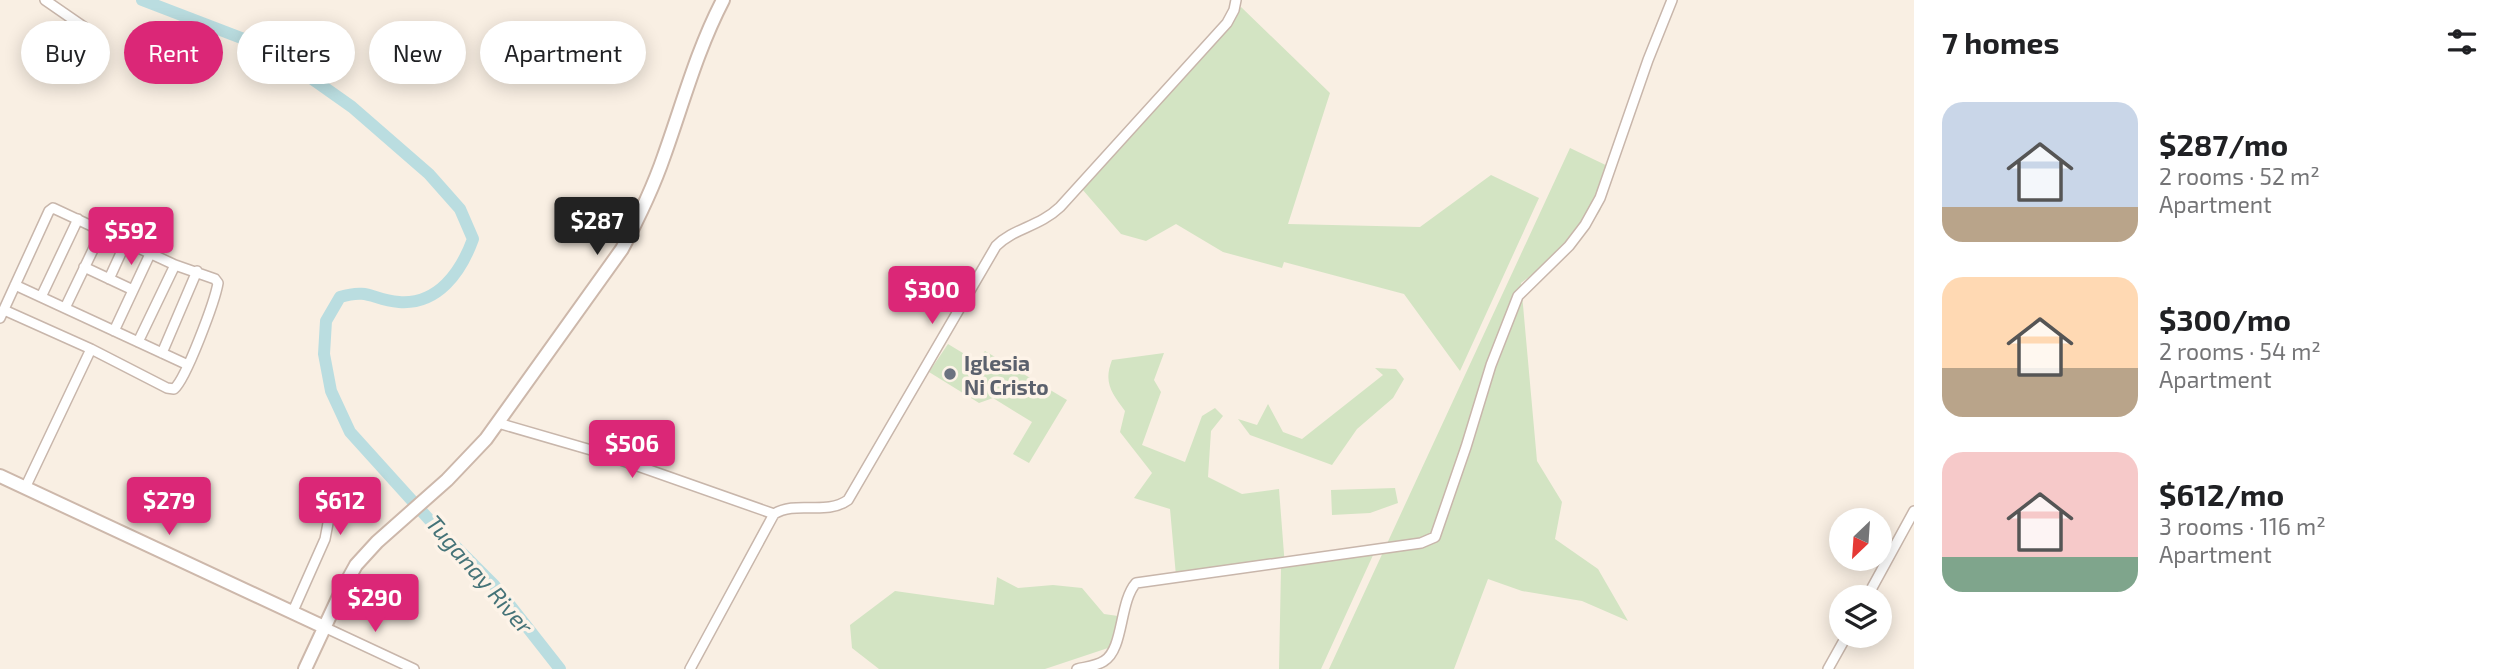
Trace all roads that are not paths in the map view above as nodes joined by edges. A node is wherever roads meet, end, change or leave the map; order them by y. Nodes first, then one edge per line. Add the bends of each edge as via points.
1 (45, 0) edge
2 (723, 0) edge
3 (1236, 0) edge
4 (1672, 0) edge
5 (75, 21) edge
6 (78, 219) junction
7 (102, 230) junction
8 (127, 242) junction
9 (150, 254) junction
10 (175, 265) junction
11 (84, 267) junction
12 (197, 271) junction
13 (108, 279) junction
14 (15, 285) junction
15 (133, 290) junction
16 (41, 297) junction
17 (65, 308) junction
18 (2, 314) edge
19 (114, 331) junction
20 (138, 342) junction
21 (91, 349) junction
22 (163, 353) junction
23 (188, 365) junction
24 (498, 423) junction
25 (0, 476) edge
26 (308, 482) dead end
27 (25, 488) junction
28 (1914, 511) edge
29 (774, 514) junction
30 (1874, 585) edge
31 (293, 611) junction
32 (324, 627) junction
33 (1840, 648) edge
34 (305, 669) edge
35 (414, 669) edge
36 (690, 669) edge
37 (1077, 669) edge
38 (1828, 669) edge

1 - 5 street
2 - 24 street via 701,47 637,222 603,278
3 - 29 street via 1227,23 1060,207 996,246 848,500 841,505 784,509
4 - 37 street via 1600,198 1569,246 1518,296 1434,537 1427,542 1136,583 1108,659
6 - 7 street
6 - 14 street via 51,209
6 - 16 street
7 - 8 street
7 - 11 street
8 - 9 street
8 - 13 street
9 - 10 street
9 - 15 street
10 - 12 street
10 - 20 street
11 - 13 street
11 - 17 street
12 - 22 street
12 - 23 street via 215,279 218,286
13 - 15 street
14 - 16 street
14 - 18 street
15 - 19 street
16 - 17 street
17 - 19 street
18 - 21 street
19 - 20 street
20 - 22 street
21 - 23 street via 171,389
21 - 27 street
22 - 23 street
24 - 29 street via 598,452
24 - 32 street via 460,468 356,565
25 - 27 street
26 - 31 street via 330,491 333,497 325,539
27 - 31 street
28 - 30 street
29 - 36 street
31 - 32 street
32 - 34 street
32 - 35 street
33 - 38 street

